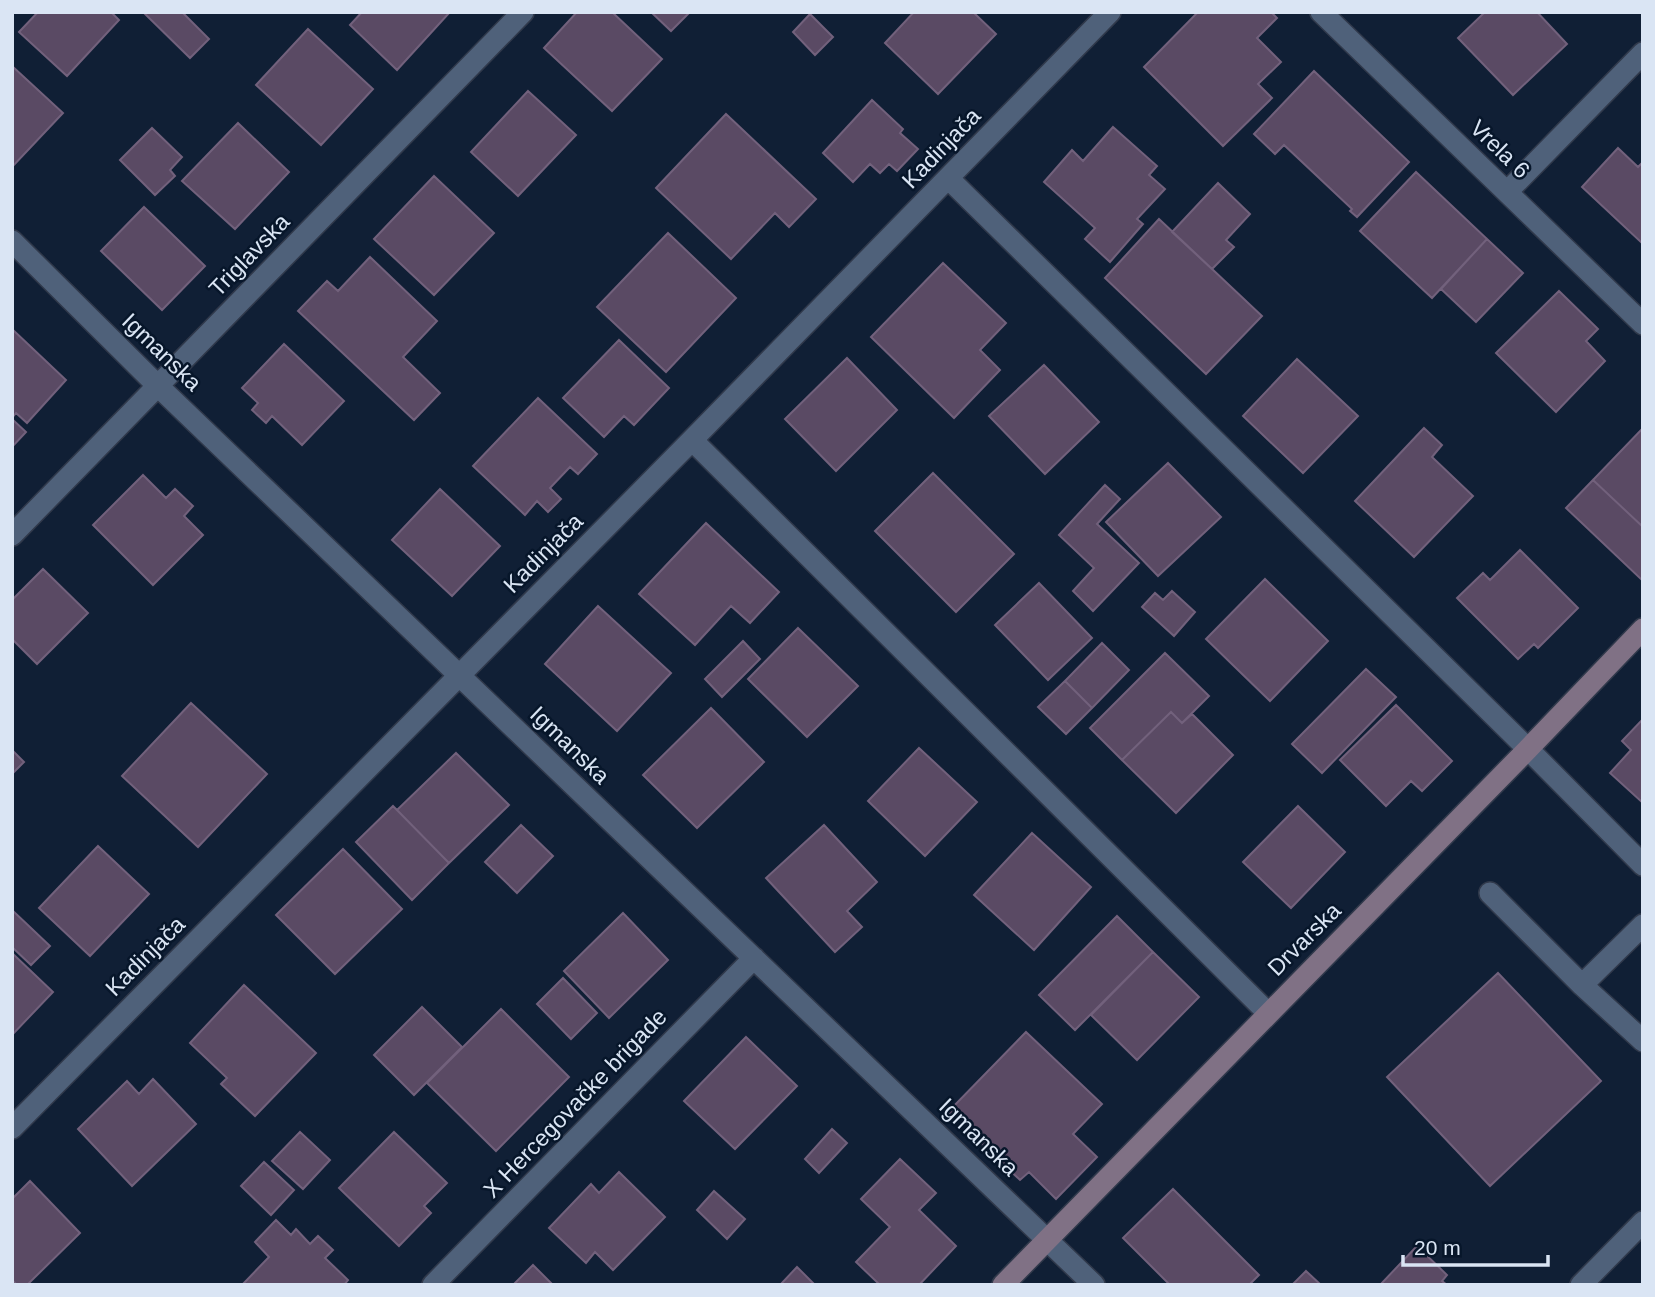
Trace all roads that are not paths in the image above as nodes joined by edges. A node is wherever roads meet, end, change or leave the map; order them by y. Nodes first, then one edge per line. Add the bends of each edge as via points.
1 (523, 12) edge
2 (1110, 12) edge
3 (1321, 12) edge
4 (1643, 54) edge
5 (948, 178) junction
6 (1507, 192) junction
7 (12, 241) edge
8 (1643, 324) edge
9 (158, 386) junction
10 (691, 440) junction
11 (12, 536) edge
12 (1643, 629) edge
13 (459, 675) junction
14 (1528, 750) junction
15 (1643, 865) edge
16 (1490, 892) dead end
17 (1643, 925) edge
18 (754, 958) junction
19 (1582, 985) junction
20 (1268, 1013) junction
21 (1643, 1041) edge
22 (12, 1128) edge
23 (1643, 1222) edge
24 (1046, 1238) junction
25 (433, 1285) edge
26 (1003, 1285) edge
27 (1094, 1285) edge
28 (1581, 1285) edge

1 - 9 street, Triglavska
2 - 5 street, Kadinjača
3 - 6 street, Vrela 6
4 - 6 street
5 - 10 street, Kadinjača
5 - 14 street
6 - 8 street, Vrela 6
7 - 9 street, Igmanska
9 - 11 street, Triglavska
9 - 13 street, Igmanska
10 - 13 street, Kadinjača
10 - 20 street
12 - 14 main road, Drvarska
13 - 18 street, Igmanska
13 - 22 street, Kadinjača
14 - 15 street
14 - 20 main road, Drvarska
16 - 19 street
17 - 19 street
18 - 24 street, Igmanska
18 - 25 street, X Hercegovačke brigade
19 - 21 street
20 - 24 main road, Drvarska
23 - 28 street
24 - 26 main road, Drvarska
24 - 27 street, Igmanska

